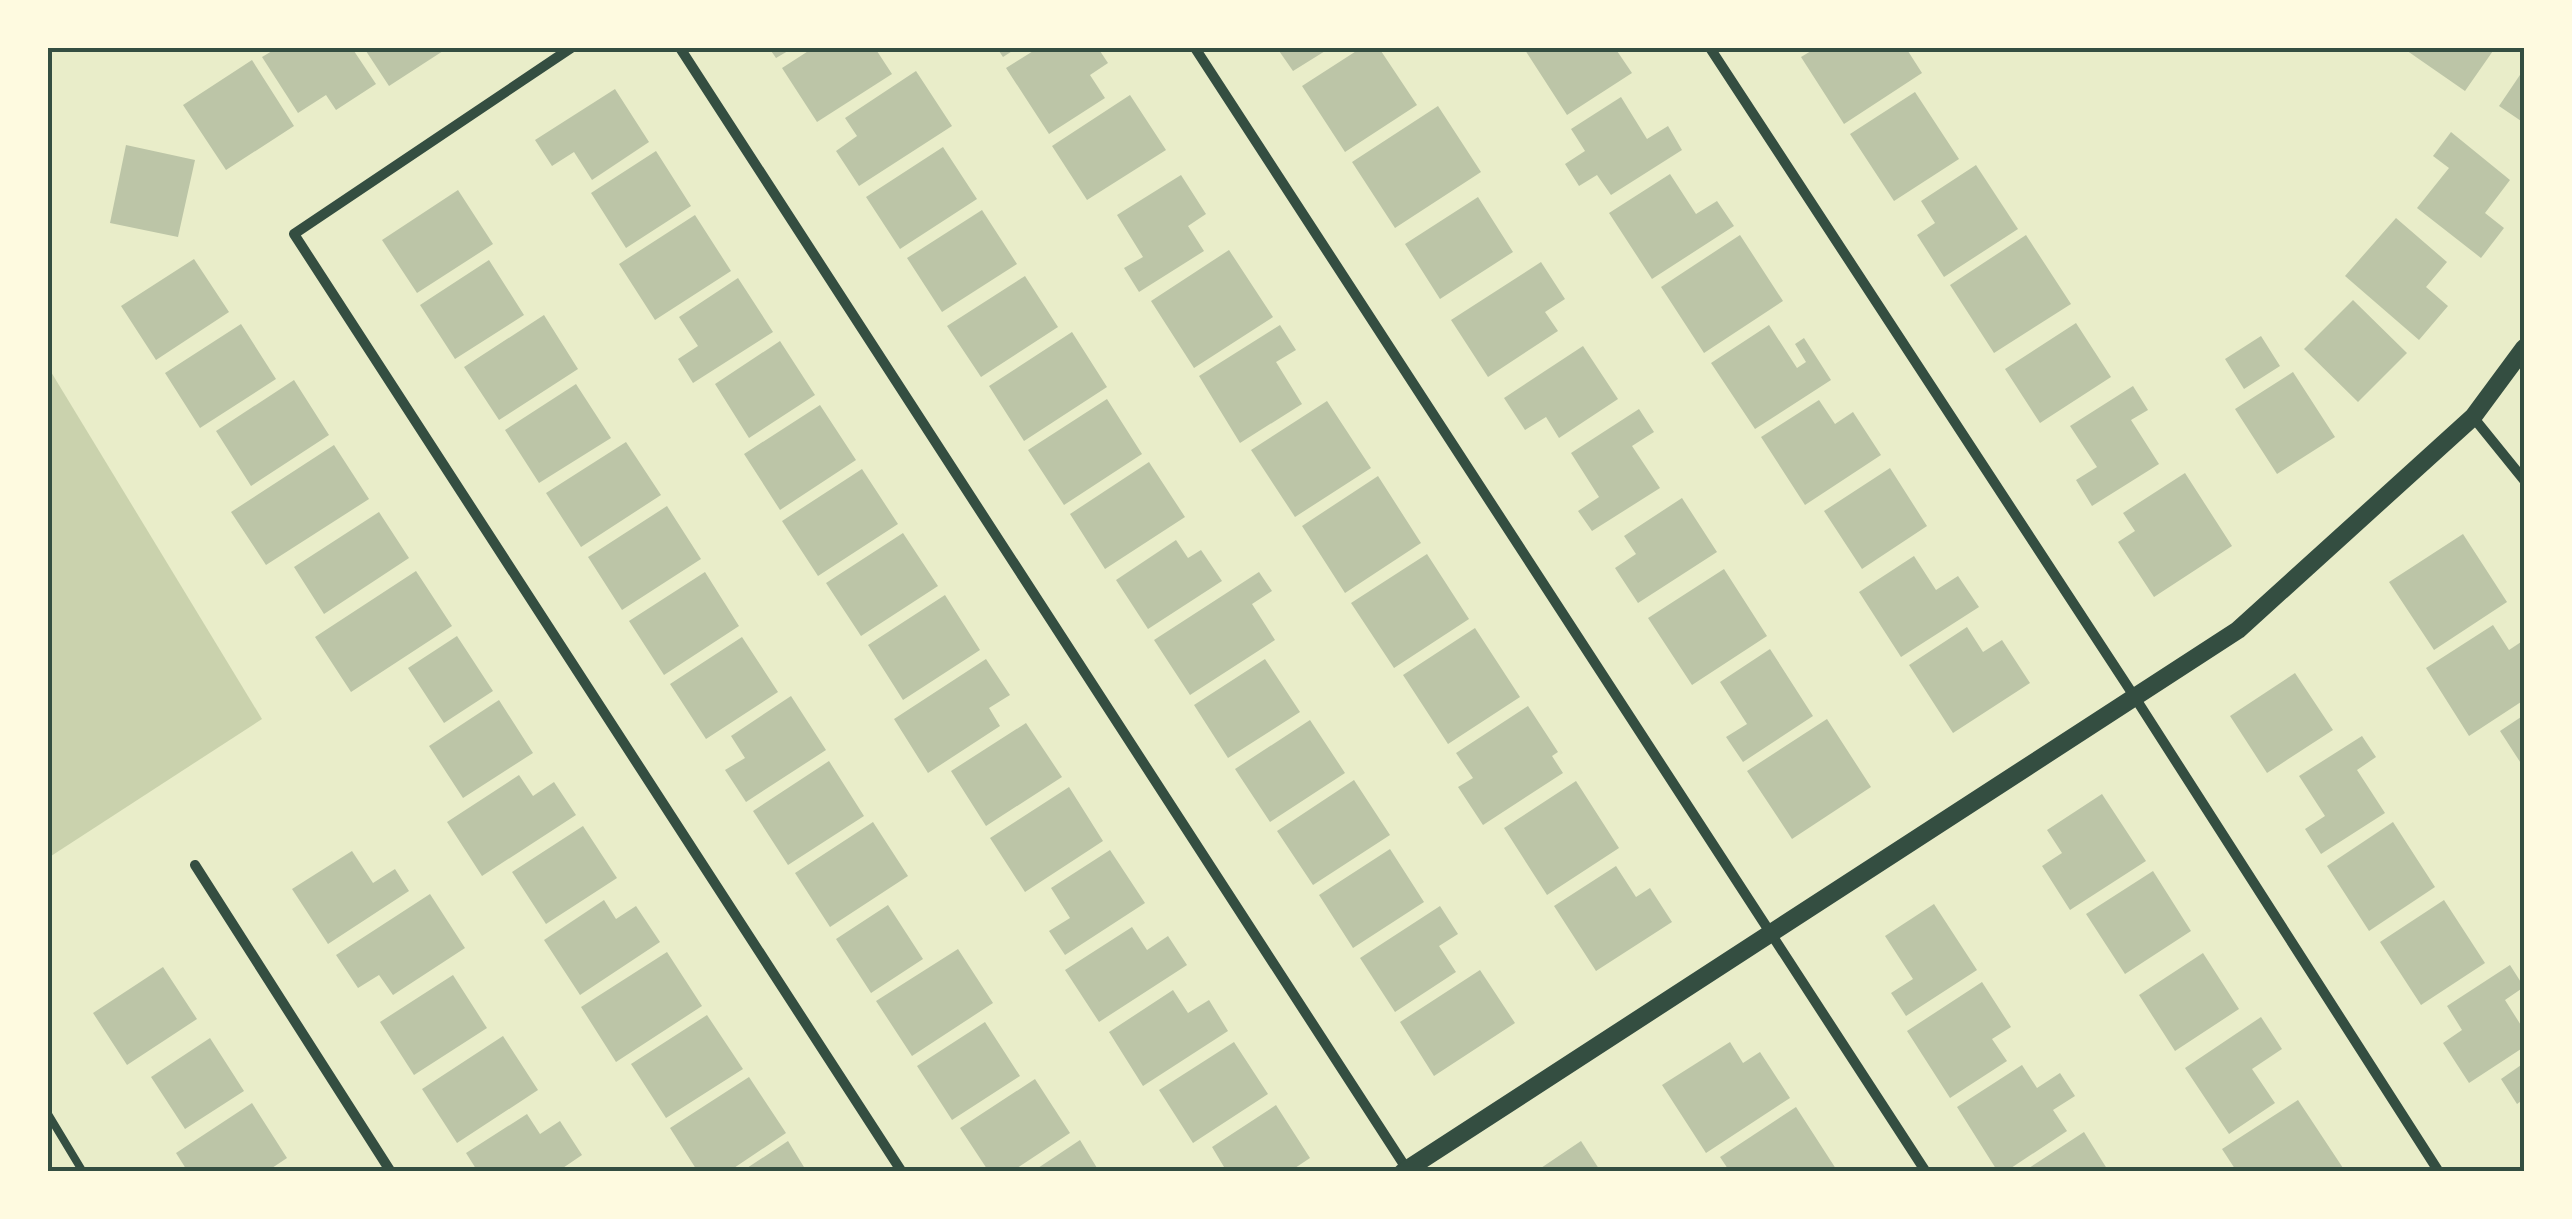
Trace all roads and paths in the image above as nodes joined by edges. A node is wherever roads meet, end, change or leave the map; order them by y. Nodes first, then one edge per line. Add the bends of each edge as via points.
1 (571, 48) edge
2 (680, 48) edge
3 (1195, 48) edge
4 (1710, 48) edge
5 (2524, 348) edge
6 (2474, 417) junction
7 (2524, 480) edge
8 (2134, 696) junction
9 (195, 865) dead end
10 (1771, 933) junction
11 (48, 1114) edge
12 (1406, 1171) edge
13 (83, 1172) edge
14 (391, 1172) edge
15 (902, 1172) edge
16 (1926, 1172) edge
17 (2439, 1172) edge

1 - 15 street via 294,234
2 - 12 street
3 - 10 street
4 - 8 street
5 - 6 street
6 - 7 street
6 - 8 street via 2238,630
8 - 10 street
8 - 17 street
9 - 14 street
10 - 12 street
10 - 16 street
11 - 13 lane

